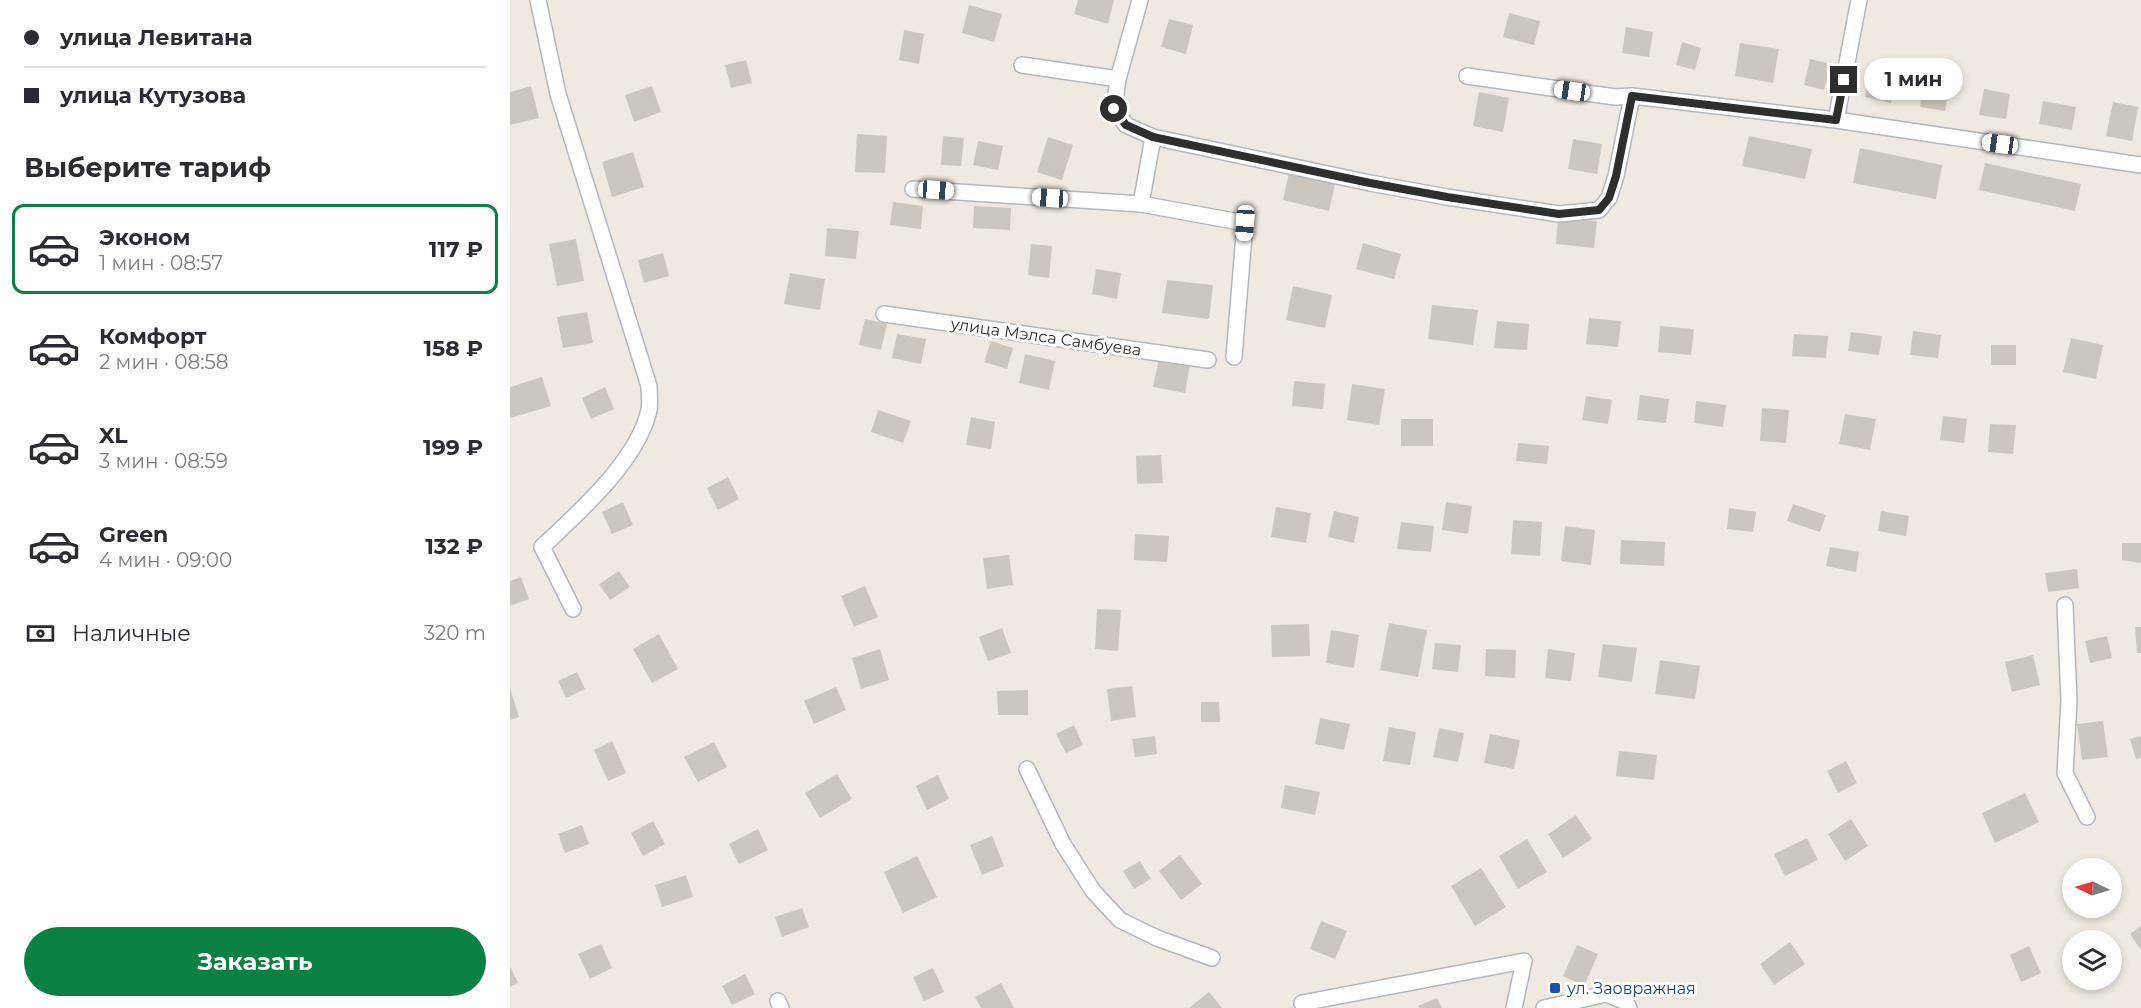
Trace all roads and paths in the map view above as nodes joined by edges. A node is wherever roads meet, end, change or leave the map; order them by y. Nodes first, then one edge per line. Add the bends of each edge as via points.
1 (538, 0) edge
2 (1140, 0) edge
3 (1859, 0) edge
4 (1022, 65) dead end
5 (1467, 76) dead end
6 (1118, 79) junction
7 (1632, 96) junction
8 (1836, 120) junction
9 (1153, 137) junction
10 (2141, 165) edge
11 (913, 189) dead end
12 (1141, 204) junction
13 (884, 314) dead end
14 (1234, 357) dead end
15 (1208, 360) dead end
16 (2065, 605) dead end
17 (573, 609) dead end
18 (1027, 770) dead end
19 (2087, 817) dead end
20 (1212, 958) dead end
21 (1302, 1003) dead end
22 (1514, 1008) edge
23 (1544, 1008) edge
24 (1629, 1008) edge

1 - 17 street via 558,94 649,386 649,413 631,453 542,547
2 - 6 street
3 - 8 street
4 - 6 street
5 - 7 street via 1615,97
6 - 9 street via 1114,109 1126,125
7 - 8 street
7 - 9 street via 1609,198 1599,210 1559,214 1370,183
8 - 10 street
9 - 12 street
11 - 12 street
12 - 14 street via 1245,223
13 - 15 street, улица Мэлса Самбуева
16 - 19 street via 2069,701 2065,773
18 - 20 street via 1063,844 1094,891 1120,920
21 - 22 street via 1524,961
23 - 24 street via 1606,994 1626,1002

